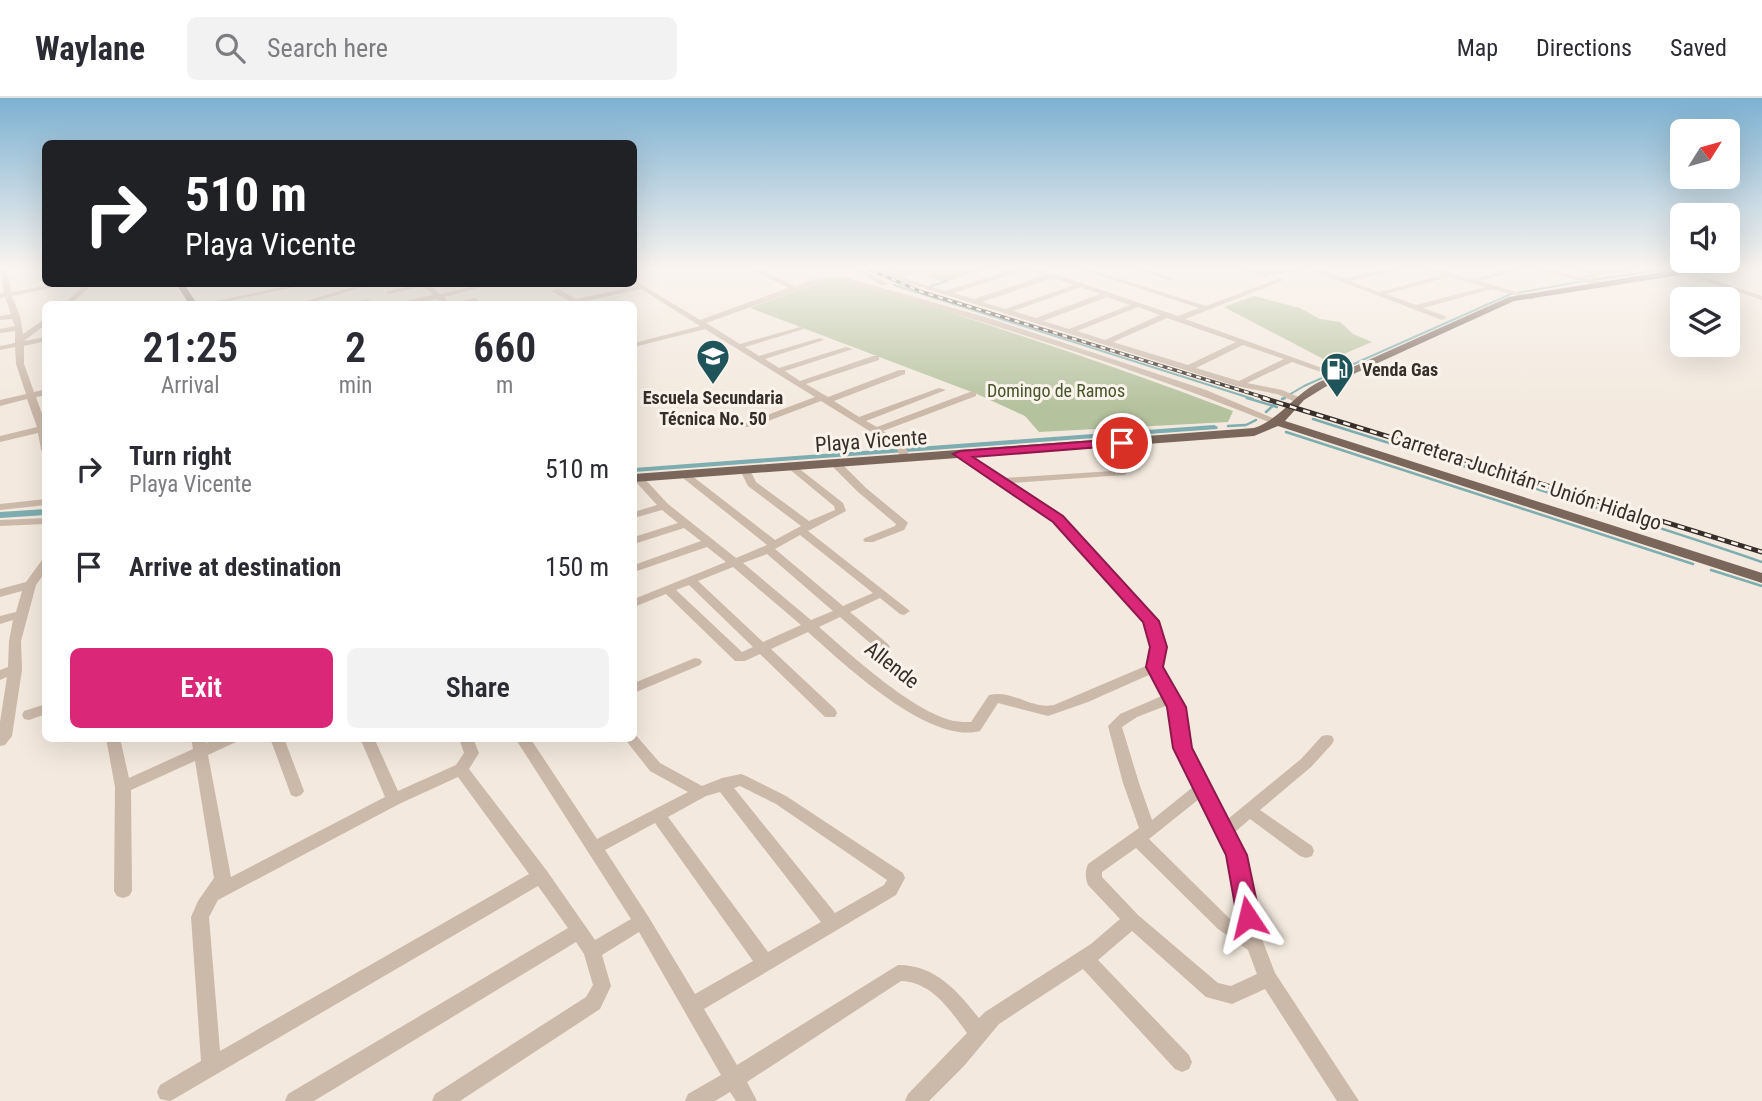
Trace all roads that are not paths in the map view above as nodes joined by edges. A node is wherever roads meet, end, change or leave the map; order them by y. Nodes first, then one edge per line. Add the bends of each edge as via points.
1 (684, 314) edge
2 (729, 314) edge
3 (971, 314) edge
4 (1017, 314) edge
5 (1055, 314) edge
6 (1113, 314) edge
7 (1163, 314) edge
8 (1191, 314) edge
9 (1431, 314) edge
10 (1492, 314) edge
11 (1092, 315) dead end
12 (1167, 315) junction
13 (16, 316) joint
14 (0, 318) edge
15 (1102, 318) junction
16 (1139, 318) dead end
17 (1442, 318) dead end
18 (1178, 319) junction
19 (1038, 320) junction
20 (1149, 322) junction
21 (42, 323) edge
22 (701, 325) junction
23 (19, 328) junction
24 (800, 329) dead end
25 (0, 331) edge
26 (1070, 331) junction
27 (42, 339) edge
28 (820, 340) dead end
29 (20, 341) junction
30 (0, 342) edge
31 (1105, 342) junction
32 (1242, 342) junction
33 (637, 344) edge
34 (737, 347) junction
35 (0, 348) edge
36 (849, 349) dead end
37 (0, 356) edge
38 (876, 358) dead end
39 (757, 359) junction
40 (1291, 359) junction
41 (1189, 368) junction
42 (1321, 369) dead end
43 (778, 371) junction
44 (902, 372) dead end
45 (799, 384) junction
46 (1239, 384) junction
47 (942, 390) dead end
48 (42, 393) edge
49 (973, 394) dead end
50 (31, 396) junction
51 (823, 399) junction
52 (0, 403) edge
53 (1296, 403) junction
54 (859, 420) junction
55 (1277, 422) junction
56 (749, 425) dead end
57 (42, 428) edge
58 (876, 431) junction
59 (42, 434) edge
60 (0, 439) edge
61 (903, 453) junction
62 (960, 454) junction
63 (835, 463) junction
64 (792, 466) junction
65 (745, 470) junction
66 (1124, 472) dead end
67 (683, 474) junction
68 (637, 478) edge
69 (637, 479) edge
70 (1002, 481) junction
71 (42, 502) edge
72 (664, 506) junction
73 (0, 507) edge
74 (637, 514) edge
75 (42, 520) edge
76 (0, 523) edge
77 (686, 524) junction
78 (804, 528) junction
79 (637, 540) edge
80 (869, 540) dead end
81 (709, 542) junction
82 (772, 547) junction
83 (736, 562) junction
84 (42, 568) edge
85 (637, 568) edge
86 (1762, 578) edge
87 (691, 580) junction
88 (30, 585) junction
89 (668, 589) junction
90 (0, 593) edge
91 (882, 593) junction
92 (637, 602) edge
93 (904, 611) dead end
94 (840, 612) junction
95 (21, 614) junction
96 (0, 620) edge
97 (811, 625) junction
98 (15, 640) junction
99 (0, 645) edge
100 (883, 647) dead end
101 (761, 648) junction
102 (695, 662) dead end
103 (1154, 667) junction
104 (15, 670) junction
105 (0, 675) edge
106 (637, 687) edge
107 (1171, 697) junction
108 (4, 704) edge
109 (42, 710) edge
110 (830, 713) dead end
111 (29, 715) dead end
112 (1327, 740) dead end
113 (0, 741) edge
114 (114, 742) edge
115 (278, 742) edge
116 (369, 742) edge
117 (468, 742) edge
118 (525, 742) edge
119 (634, 742) edge
120 (200, 745) edge
121 (461, 769) junction
122 (722, 784) junction
123 (123, 787) junction
124 (1200, 789) junction
125 (296, 791) dead end
126 (701, 792) junction
127 (394, 800) junction
128 (1251, 812) junction
129 (658, 815) junction
130 (1226, 830) junction
131 (1143, 834) junction
132 (596, 848) junction
133 (1306, 851) dead end
134 (541, 876) junction
135 (123, 891) dead end
136 (212, 896) junction
137 (1132, 920) junction
138 (642, 921) junction
139 (833, 923) junction
140 (579, 931) junction
141 (1255, 945) junction
142 (592, 951) junction
143 (1084, 958) junction
144 (765, 963) junction
145 (1269, 978) junction
146 (692, 1006) junction
147 (978, 1032) junction
148 (1182, 1062) dead end
149 (211, 1066) junction
150 (735, 1078) junction
151 (167, 1092) dead end
152 (295, 1101) edge
153 (442, 1101) edge
154 (695, 1101) edge
155 (747, 1101) edge
156 (915, 1101) edge
157 (1349, 1101) edge

1 - 22 street
2 - 22 street
3 - 55 street
4 - 19 street
5 - 19 street
6 - 15 street
7 - 12 street
8 - 18 street
9 - 17 street
10 - 53 main road
11 - 15 street
12 - 18 street
12 - 20 street
13 - 14 street
13 - 23 street
15 - 26 street
16 - 20 street
18 - 32 street
19 - 26 street
20 - 31 street
21 - 29 street
22 - 33 street
22 - 34 street
23 - 25 street
23 - 29 street
24 - 34 street
26 - 31 street
27 - 29 street
28 - 39 street
29 - 30 street
29 - 35 street
29 - 37 street
29 - 50 street via 20,364
31 - 41 street
32 - 40 street
32 - 41 street
34 - 39 street
36 - 43 street
38 - 45 street
39 - 43 street
40 - 42 street
40 - 46 street
41 - 46 street
43 - 45 street
44 - 51 street
45 - 51 street
46 - 53 street via 1279,392
47 - 54 street
48 - 50 street
49 - 58 street
50 - 52 street
50 - 57 street
51 - 54 street
51 - 56 street
53 - 55 main road
54 - 58 street
55 - 62 main road, Playa Vicente via 1254,432
55 - 86 main road, Carretera Juchitán - Unión Hidalgo
58 - 61 street
59 - 60 street
61 - 62 main road, Playa Vicente
61 - 63 main road, Playa Vicente
62 - 70 street
63 - 64 main road, Playa Vicente
63 - 80 street via 902,523 900,528
64 - 65 main road, Playa Vicente
64 - 78 street via 842,508
65 - 67 main road, Playa Vicente
65 - 78 street via 752,484
66 - 70 street
67 - 68 main road, Playa Vicente
67 - 82 street
69 - 72 street, Allende
70 - 103 street via 1058,519 1151,621 1158,647
71 - 73 street
72 - 74 street
72 - 77 street, Allende
75 - 76 street
77 - 79 street
77 - 81 street, Allende
78 - 82 street
78 - 91 street
81 - 83 street, Allende
81 - 85 street
82 - 83 street
82 - 94 street
83 - 87 street
83 - 97 street, Allende
84 - 88 street
87 - 89 street
87 - 101 street
88 - 90 street
88 - 95 street
89 - 92 street
89 - 101 street via 737,657
91 - 93 street
91 - 94 street
94 - 97 street
94 - 100 street
95 - 96 street
95 - 98 street
97 - 101 street
97 - 103 street, Allende via 890,693 963,730 975,727 995,698 1050,711
98 - 99 street
98 - 104 street
101 - 110 street
102 - 106 street
103 - 107 street
104 - 105 street
104 - 108 street
107 - 124 street via 1178,712 1182,748
107 - 131 street via 1126,716 1115,726
108 - 113 street via 5,736
109 - 111 street
112 - 128 street
114 - 123 street
115 - 125 street
116 - 127 street
117 - 121 street via 472,753
118 - 132 street
119 - 126 street via 655,767
120 - 123 street
120 - 136 street via 223,879
121 - 127 street
121 - 134 street
122 - 126 street
122 - 139 street
122 - 139 street via 750,783 894,874 897,878 890,890
123 - 135 street
124 - 130 street
124 - 131 street
126 - 129 street
127 - 136 street
128 - 130 street
128 - 133 street
129 - 132 street
129 - 144 street
130 - 141 street via 1236,855
131 - 137 street via 1092,874
131 - 141 street via 1224,924
132 - 138 street
134 - 140 street
134 - 149 street
136 - 149 street via 200,917
137 - 143 street
137 - 145 street via 1213,991 1232,995
138 - 142 street
138 - 146 street
139 - 144 street
140 - 142 street
140 - 152 street
141 - 145 street
142 - 153 street via 602,986 593,1003
143 - 147 street via 1008,1006
143 - 148 street
144 - 146 street
145 - 157 street
146 - 150 street
147 - 150 street via 927,978 912,971 898,973
147 - 156 street
149 - 151 street
150 - 154 street
150 - 155 street

